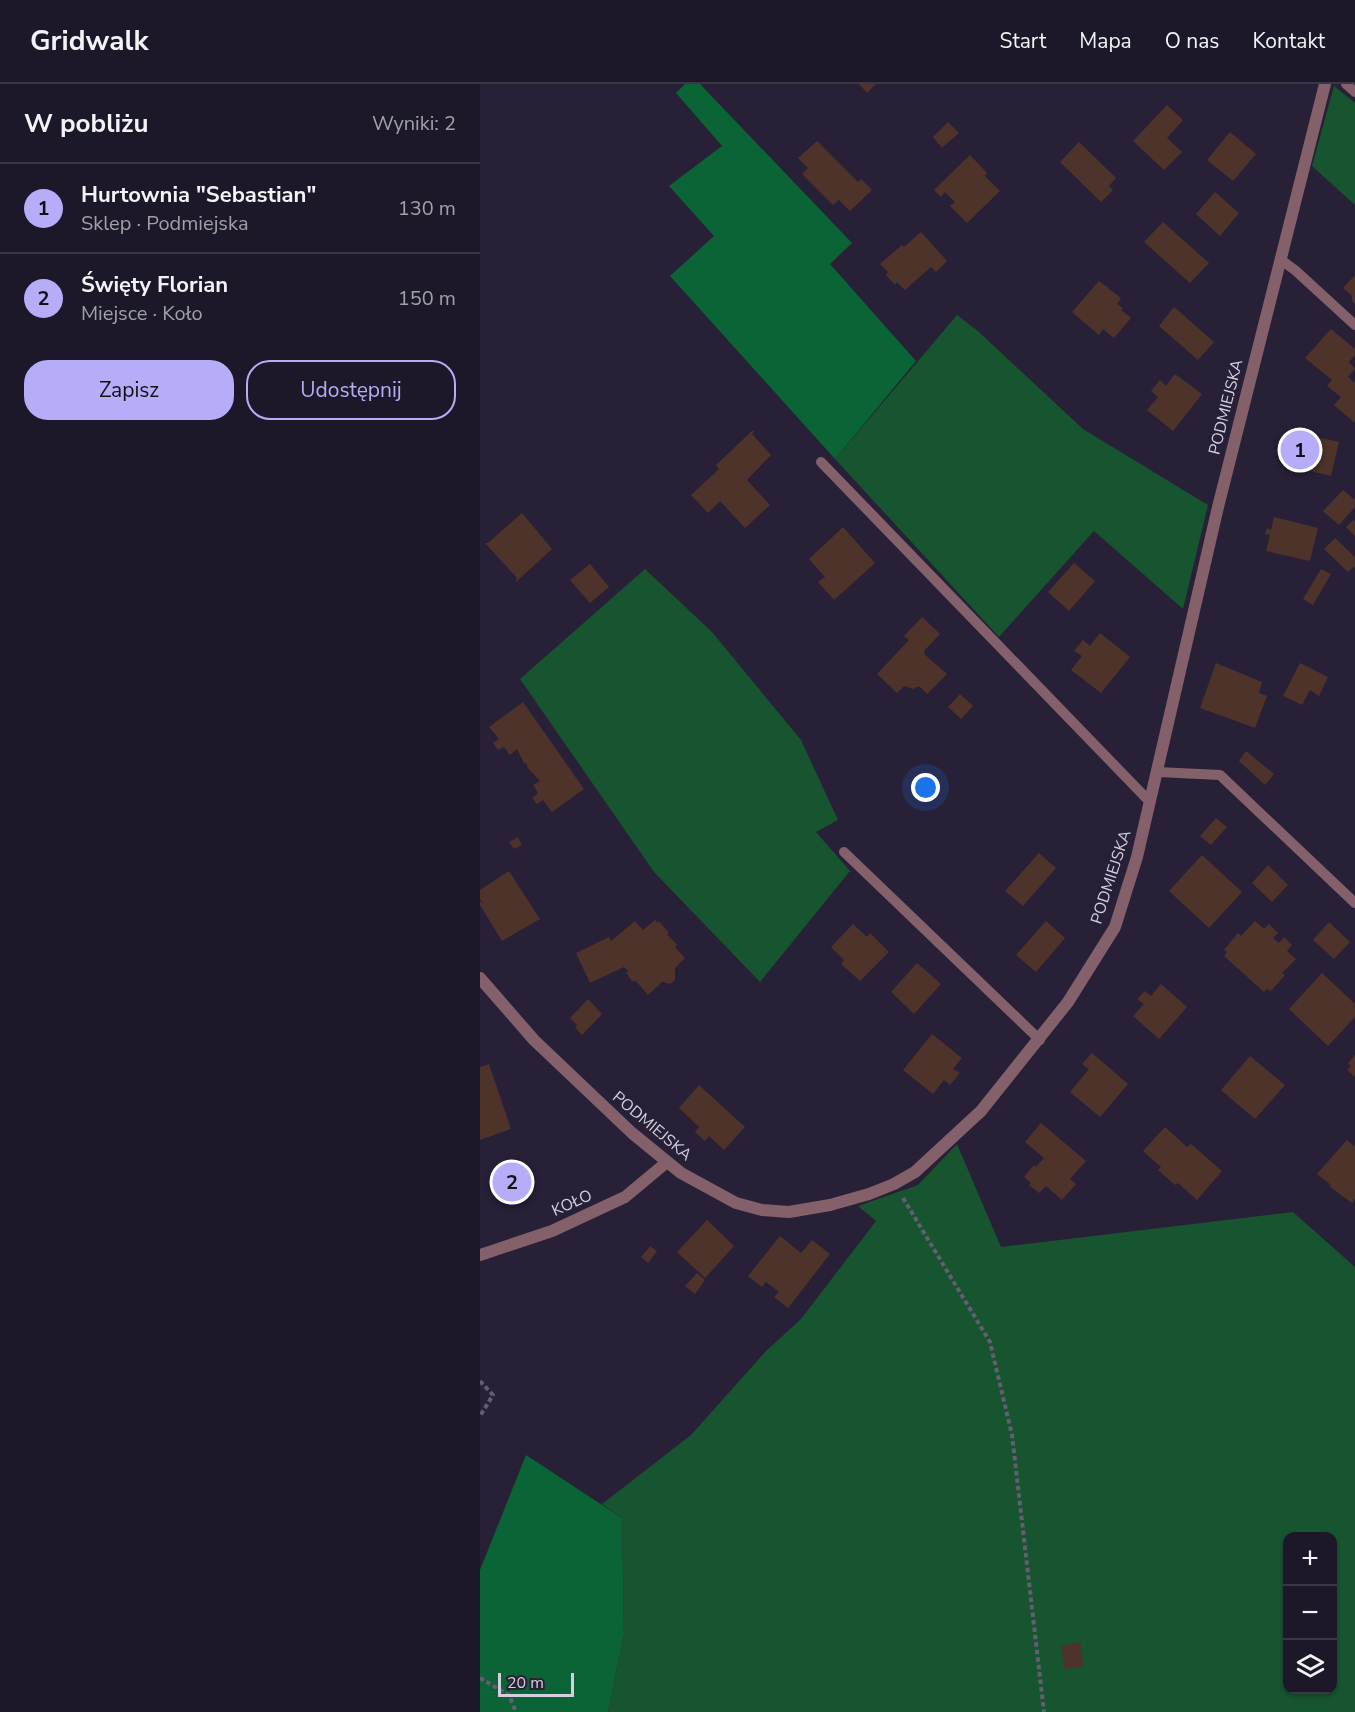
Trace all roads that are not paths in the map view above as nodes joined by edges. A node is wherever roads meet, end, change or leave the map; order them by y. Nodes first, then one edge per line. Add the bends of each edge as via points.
1 (1325, 84) edge
2 (1346, 84) edge
3 (1355, 92) edge
4 (1280, 259) junction
5 (1355, 325) edge
6 (821, 462) dead end
7 (1158, 772) junction
8 (1150, 802) junction
9 (844, 852) dead end
10 (1355, 903) edge
11 (480, 978) edge
12 (1040, 1040) junction
13 (667, 1162) junction
14 (480, 1255) edge

1 - 4 street, PODMIEJSKA
2 - 3 lane
4 - 5 lane
4 - 7 street, PODMIEJSKA
6 - 8 lane
7 - 8 street, PODMIEJSKA
7 - 10 lane via 1220,775
8 - 12 street, PODMIEJSKA via 1116,927
9 - 12 lane
11 - 13 street, PODMIEJSKA via 517,1023 569,1075
12 - 13 street, PODMIEJSKA via 975,1118 915,1172 869,1194 789,1212 762,1210 736,1203
13 - 14 street, KOŁO via 625,1197 552,1231

